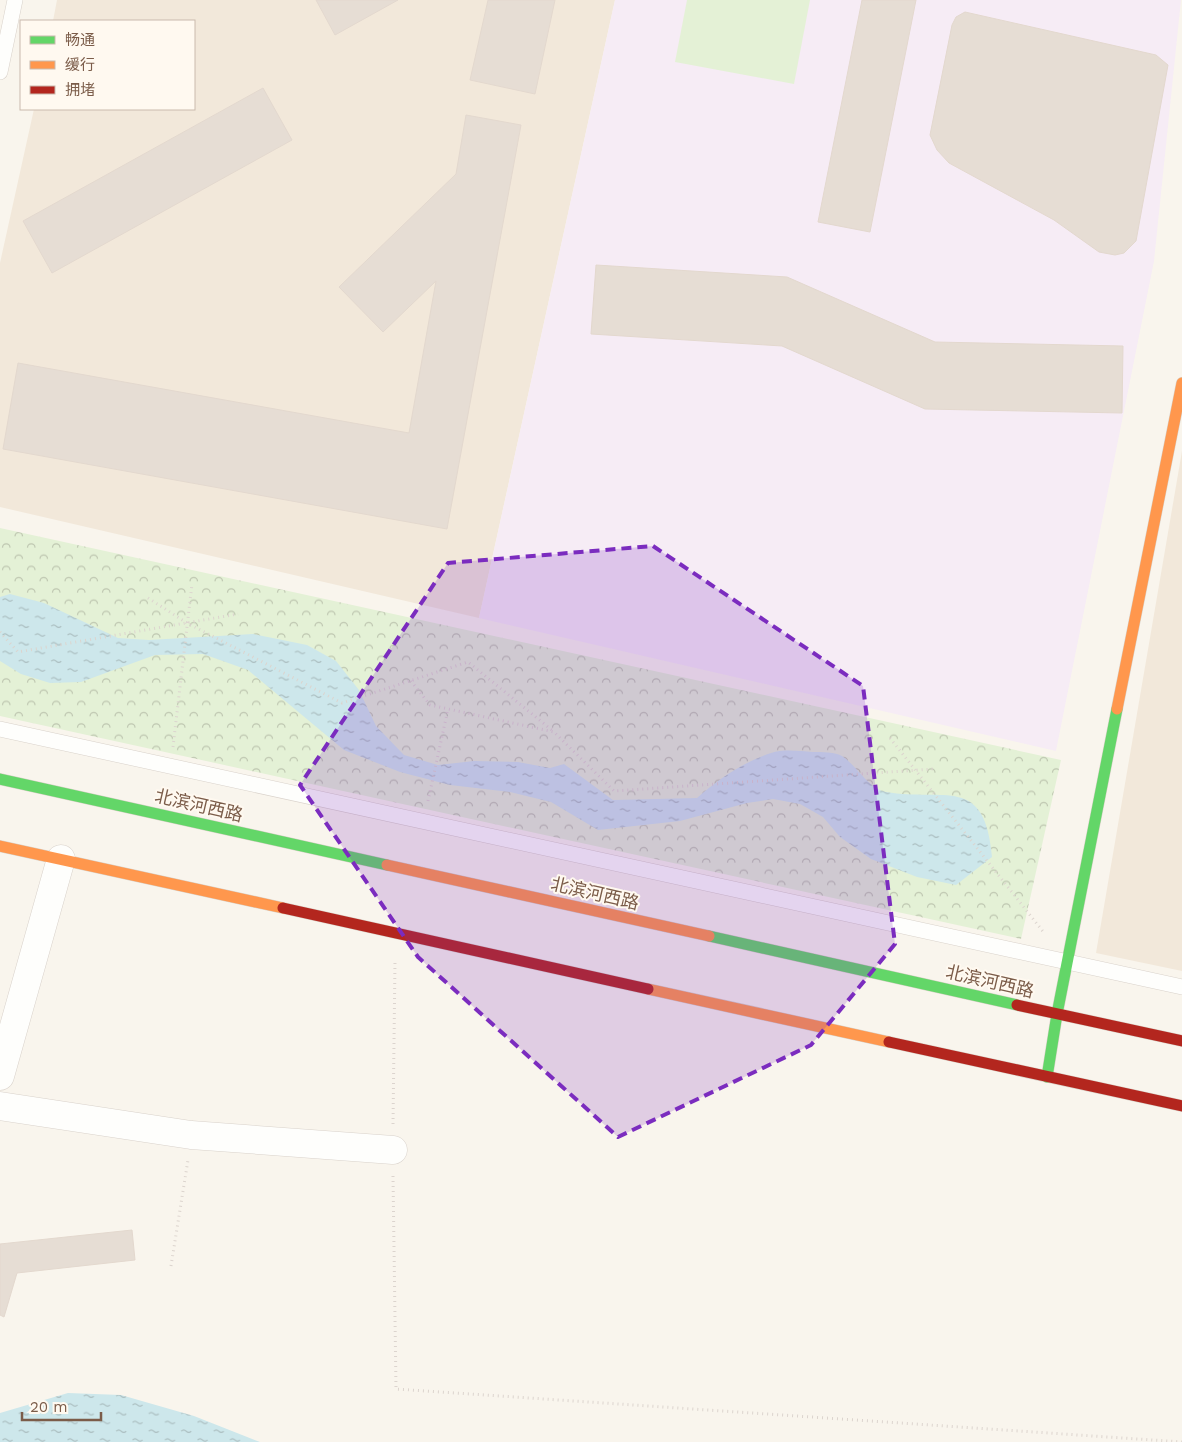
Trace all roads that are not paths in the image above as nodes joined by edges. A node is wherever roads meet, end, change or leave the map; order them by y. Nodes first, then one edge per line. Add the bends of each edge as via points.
1 (15, 0) edge
2 (0, 72) edge
3 (1182, 383) edge
4 (0, 729) edge
5 (0, 779) edge
6 (0, 846) edge
7 (62, 859) junction
8 (1067, 962) junction
9 (1182, 987) edge
10 (1057, 1014) junction
11 (1182, 1041) edge
12 (0, 1076) edge
13 (1047, 1076) junction
14 (0, 1106) edge
15 (1182, 1106) edge
16 (393, 1150) road end

1 - 2 lane
3 - 8 main road
4 - 8 lane
5 - 10 main road, 北滨河西路
6 - 7 main road
7 - 12 street
7 - 13 main road
8 - 9 lane
8 - 10 main road
10 - 11 main road, 北滨河西路
10 - 13 main road
13 - 15 main road
14 - 16 street via 192,1135

